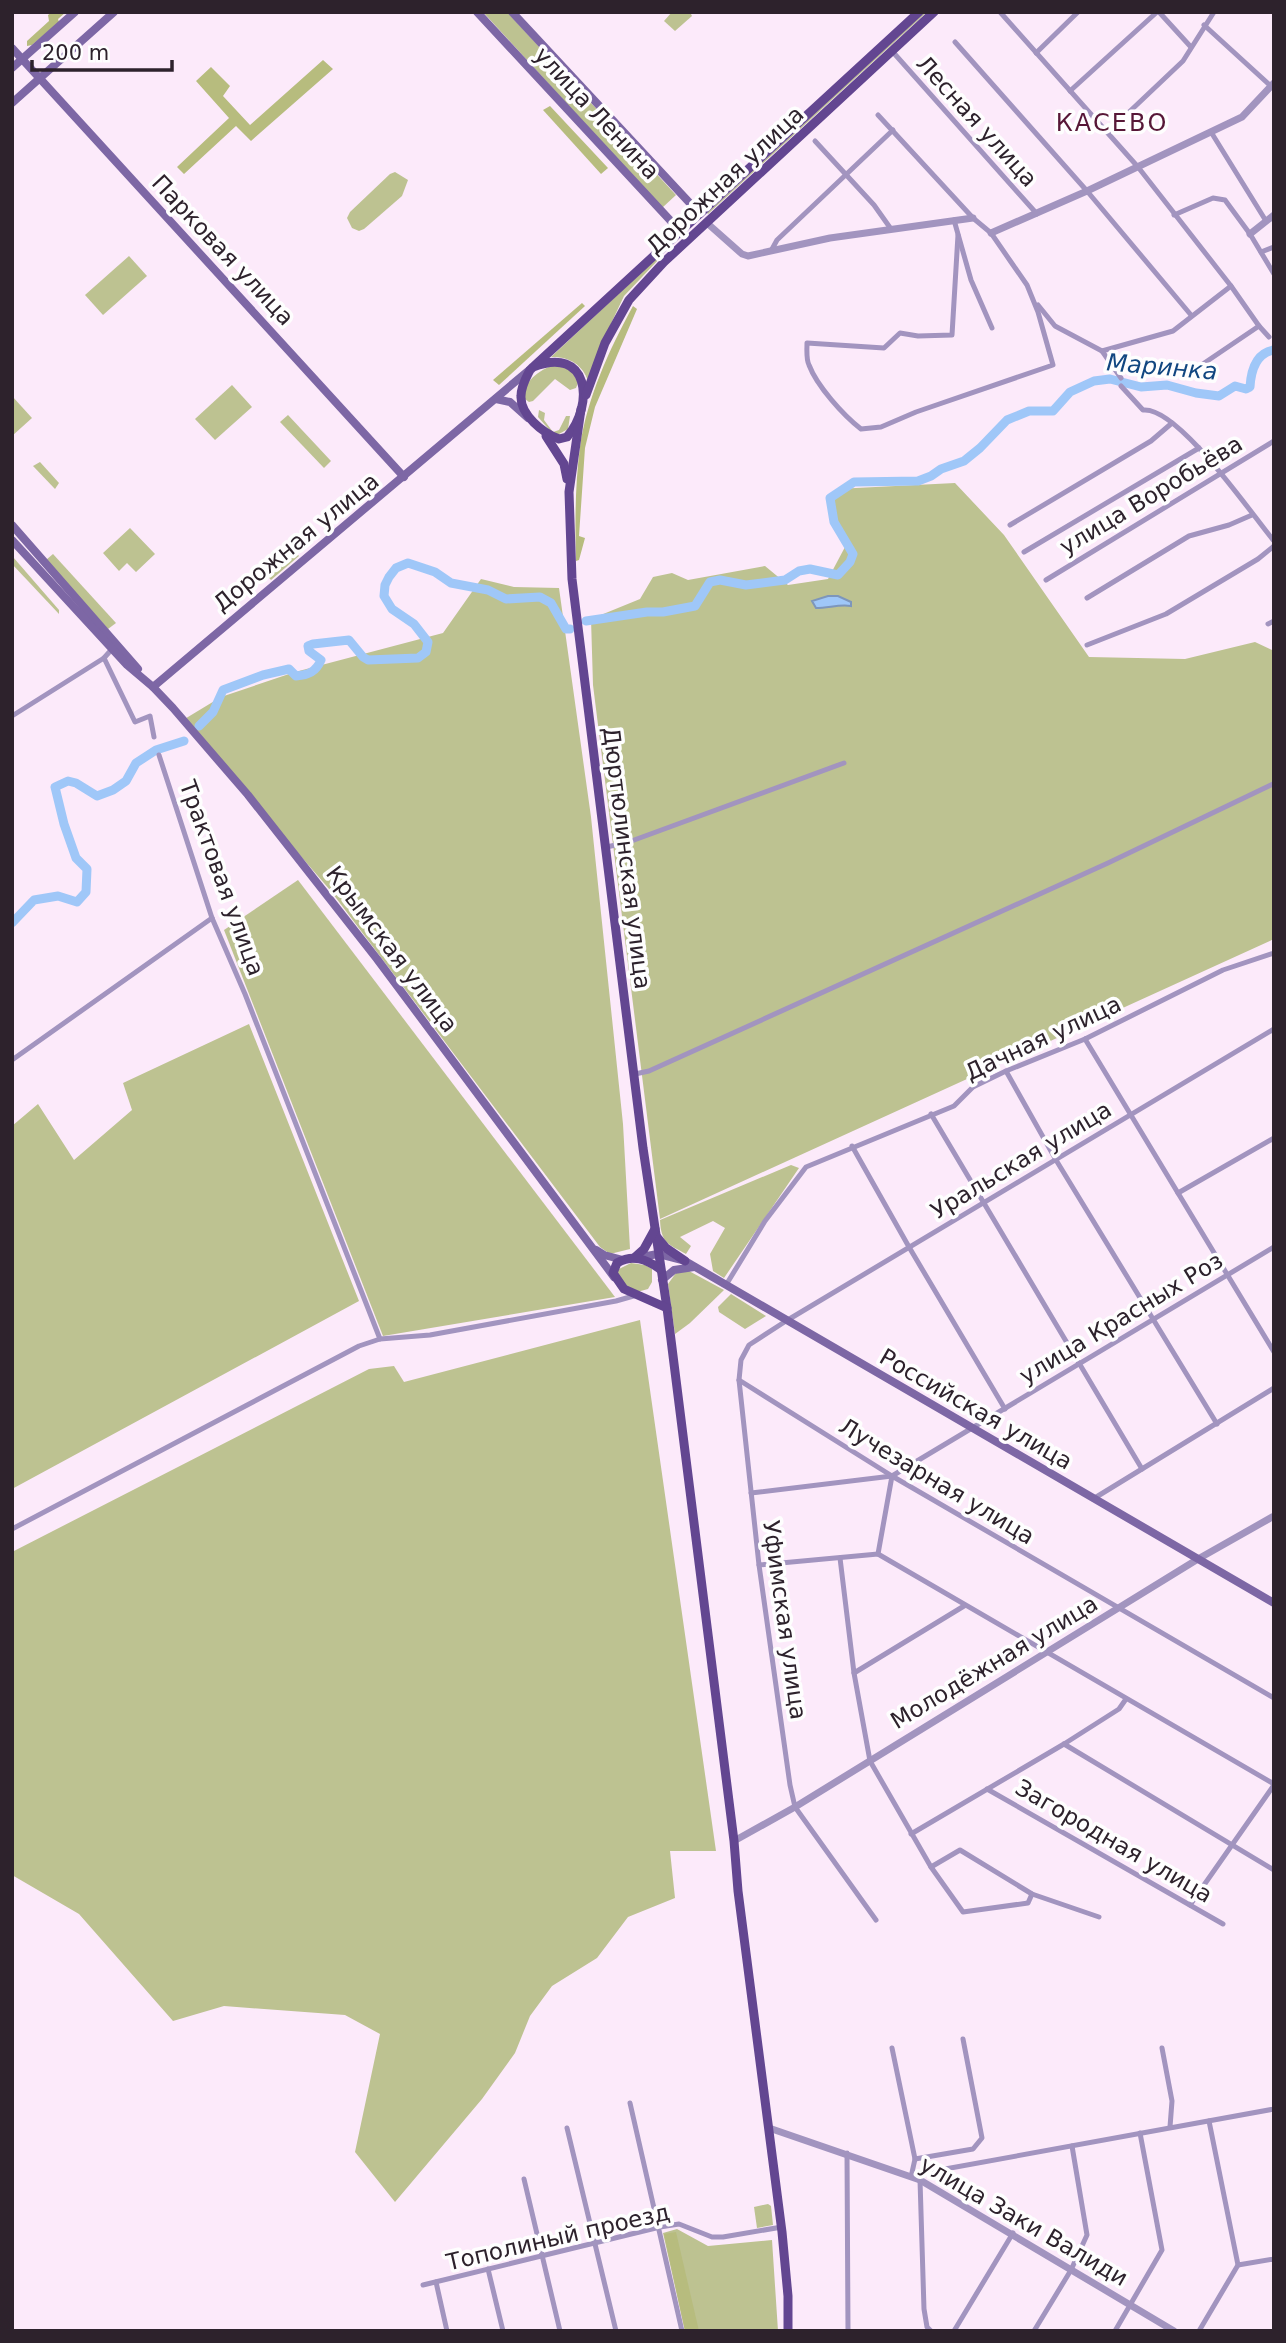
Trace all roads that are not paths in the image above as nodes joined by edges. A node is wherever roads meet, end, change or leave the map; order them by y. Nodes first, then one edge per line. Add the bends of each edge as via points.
1 (75, 12) edge
2 (114, 12) edge
3 (477, 12) edge
4 (512, 12) edge
5 (919, 12) edge
6 (934, 12) edge
7 (1078, 12) edge
8 (1158, 12) edge
9 (1214, 12) edge
10 (1002, 13) edge
11 (1204, 25) junction
12 (955, 42) dead end
13 (1191, 46) junction
14 (12, 48) edge
15 (892, 51) junction
16 (1036, 52) junction
17 (22, 59) junction
18 (12, 68) edge
19 (39, 78) junction
20 (1273, 86) edge
21 (1070, 91) junction
22 (12, 103) edge
23 (878, 115) dead end
24 (893, 130) junction
25 (1108, 132) junction
26 (1211, 132) junction
27 (816, 141) dead end
28 (1139, 167) junction
29 (845, 175) junction
30 (1087, 191) junction
31 (699, 214) junction
32 (1037, 214) junction
33 (1174, 215) junction
34 (1274, 215) edge
35 (972, 218) junction
36 (954, 220) junction
37 (1266, 221) junction
38 (707, 223) junction
39 (891, 229) junction
40 (681, 232) junction
41 (991, 233) junction
42 (1250, 234) junction
43 (958, 235) junction
44 (688, 240) junction
45 (1274, 247) edge
46 (771, 251) junction
47 (1261, 252) junction
48 (658, 253) junction
49 (664, 262) junction
50 (1274, 274) edge
51 (1027, 285) junction
52 (1231, 286) junction
53 (1191, 315) junction
54 (1259, 327) junction
55 (992, 328) dead end
56 (1269, 337) dead end
57 (1102, 351) junction
58 (531, 368) junction
59 (1194, 370) dead end
60 (1121, 378) dead end
61 (1121, 386) dead end
62 (496, 399) junction
63 (582, 407) junction
64 (1172, 423) junction
65 (537, 426) junction
66 (1273, 444) edge
67 (1199, 448) junction
68 (1222, 472) junction
69 (404, 477) junction
70 (569, 492) junction
71 (1252, 515) junction
72 (12, 525) edge
73 (1010, 525) dead end
74 (1274, 544) edge
75 (14, 545) edge
76 (1024, 552) dead end
77 (1046, 580) dead end
78 (1087, 598) dead end
79 (1087, 645) dead end
80 (112, 649) junction
81 (104, 658) junction
82 (151, 685) junction
83 (12, 716) edge
84 (154, 737) dead end
85 (159, 755) dead end
86 (844, 763) dead end
87 (1273, 784) edge
88 (606, 847) junction
89 (212, 918) junction
90 (1274, 953) edge
91 (1274, 1029) edge
92 (1085, 1039) junction
93 (12, 1060) edge
94 (1006, 1071) junction
95 (635, 1074) junction
96 (931, 1114) junction
97 (1130, 1115) junction
98 (1274, 1138) edge
99 (852, 1146) junction
100 (1056, 1160) junction
101 (1178, 1193) junction
102 (983, 1204) junction
103 (655, 1229) junction
104 (909, 1247) junction
105 (1274, 1247) edge
106 (593, 1248) junction
107 (658, 1254) junction
108 (635, 1258) junction
109 (623, 1260) junction
110 (685, 1261) junction
111 (694, 1267) junction
112 (660, 1269) junction
113 (1226, 1274) junction
114 (662, 1280) junction
115 (618, 1282) junction
116 (726, 1285) junction
117 (639, 1295) junction
118 (616, 1301) junction
119 (667, 1308) junction
120 (1154, 1319) junction
121 (786, 1321) junction
122 (380, 1339) junction
123 (1274, 1352) edge
124 (1081, 1364) junction
125 (739, 1380) junction
126 (1274, 1388) edge
127 (1005, 1409) junction
128 (1217, 1424) junction
129 (970, 1428) junction
130 (1142, 1469) junction
131 (892, 1476) junction
132 (751, 1493) junction
133 (1093, 1499) junction
134 (1274, 1516) edge
135 (12, 1529) edge
136 (878, 1554) junction
137 (839, 1558) junction
138 (1198, 1559) junction
139 (759, 1565) junction
140 (1274, 1603) edge
141 (964, 1605) junction
142 (1117, 1609) junction
143 (1048, 1652) junction
144 (854, 1673) junction
145 (1274, 1698) edge
146 (1126, 1699) junction
147 (1064, 1744) junction
148 (870, 1761) junction
149 (1274, 1784) edge
150 (986, 1789) junction
151 (795, 1807) junction
152 (911, 1834) junction
153 (734, 1841) junction
154 (1233, 1844) junction
155 (931, 1867) junction
156 (1274, 1870) edge
157 (1032, 1894) junction
158 (1190, 1905) junction
159 (1099, 1917) dead end
160 (876, 1920) dead end
161 (1223, 1924) dead end
162 (963, 2039) dead end
163 (892, 2048) dead end
164 (1163, 2048) dead end
165 (630, 2104) dead end
166 (1274, 2109) edge
167 (1209, 2122) junction
168 (1170, 2127) junction
169 (566, 2128) dead end
170 (769, 2128) junction
171 (1140, 2133) junction
172 (1072, 2146) junction
173 (848, 2153) junction
174 (915, 2159) junction
175 (911, 2177) junction
176 (524, 2179) dead end
177 (920, 2180) junction
178 (660, 2227) junction
179 (782, 2227) junction
180 (1013, 2233) junction
181 (595, 2244) junction
182 (544, 2256) junction
183 (1274, 2259) edge
184 (1238, 2265) junction
185 (488, 2269) junction
186 (1071, 2270) junction
187 (436, 2282) junction
188 (423, 2284) dead end
189 (1130, 2304) junction
190 (447, 2331) edge
191 (503, 2331) edge
192 (560, 2331) edge
193 (616, 2331) edge
194 (682, 2331) edge
195 (788, 2331) edge
196 (848, 2331) edge
197 (931, 2331) edge
198 (954, 2331) edge
199 (1034, 2331) edge
200 (1115, 2331) edge
201 (1174, 2331) edge
202 (1199, 2331) edge

1 - 17 main road
2 - 19 main road
3 - 40 main road, улица Ленина
4 - 31 main road, улица Ленина
5 - 31 main road, Дорожная улица
6 - 15 main road, Дорожная улица
7 - 16 street
8 - 13 street
8 - 21 street
9 - 11 street
10 - 16 street
11 - 13 street
11 - 20 street
12 - 30 street
13 - 25 street via 1183,61
14 - 17 main road, Парковая улица
15 - 32 street, Лесная улица
15 - 38 main road, Дорожная улица
16 - 21 street
17 - 18 main road
17 - 19 main road, Парковая улица
19 - 22 main road
19 - 69 main road, Парковая улица
20 - 26 street via 1242,117
21 - 25 street
23 - 24 street
24 - 29 street
24 - 35 street
25 - 28 street
26 - 28 street
26 - 37 street
27 - 29 street
28 - 30 street
28 - 33 street
29 - 39 street
29 - 46 street
30 - 32 street
30 - 53 street
31 - 38 main road, улица Ленина
31 - 40 main road, Дорожная улица
32 - 41 street
33 - 42 street via 1213,198 1225,200
33 - 52 street
34 - 37 street
35 - 36 street
35 - 41 street
36 - 39 street
36 - 43 street
37 - 42 street
38 - 44 main road, Дорожная улица
38 - 46 street via 745,255
39 - 46 street
40 - 44 main road, улица Ленина
40 - 48 main road, Дорожная улица
41 - 51 street
42 - 47 street
43 - 51 street via 951,335 900,332 884,348 807,344 808,363 816,378 861,429 881,427 1054,365
43 - 55 street
44 - 49 main road, Дорожная улица
45 - 47 street
47 - 50 street
48 - 49 main road via 665,255
48 - 58 main road, Дорожная улица
49 - 63 main road, Дорожная улица via 629,300 605,343
51 - 57 street via 1055,326
52 - 53 street
52 - 54 street
53 - 57 street via 1173,331
54 - 56 street
54 - 59 street
57 - 60 street
58 - 62 main road, Дорожная улица
58 - 63 main road via 553,361 577,370 583,381
58 - 65 main road via 521,398
61 - 64 street via 1143,410 1150,409
62 - 65 main road via 510,402
62 - 69 main road, Дорожная улица
63 - 65 main road via 566,437 559,439
63 - 70 main road, Дорожная улица
64 - 67 street
64 - 73 street via 1151,441
65 - 70 main road via 564,464
66 - 68 street, улица Воробьёва
67 - 68 street
67 - 76 street
68 - 71 street
68 - 77 street, улица Воробьёва
69 - 82 main road, Дорожная улица
70 - 88 main road, Дюртюлинская улица via 572,579
71 - 74 street
71 - 78 street via 1189,536
72 - 82 main road
74 - 79 street via 1258,559 1166,614
75 - 80 main road
80 - 81 street
80 - 82 main road
81 - 83 street
81 - 84 street via 135,722 150,716
82 - 106 main road, Крымская улица via 248,794
85 - 89 street, Трактовая улица
86 - 88 street
87 - 95 street via 907,955
88 - 95 main road, Дюртюлинская улица
89 - 93 street
89 - 122 street, Трактовая улица
90 - 92 street, Дачная улица via 1223,970
91 - 97 street, Уральская улица
92 - 94 street, Дачная улица
92 - 97 street
94 - 96 street, Дачная улица via 973,1087 954,1106
94 - 100 street
95 - 103 main road, Дюртюлинская улица
96 - 99 street, Дачная улица
96 - 102 street
97 - 100 street, Уральская улица
97 - 101 street
98 - 101 street
99 - 104 street
99 - 116 street, Дачная улица via 806,1167 765,1221
100 - 102 street, Уральская улица
100 - 120 street
101 - 113 street
102 - 104 street, Уральская улица
102 - 124 street
103 - 107 main road, Дюртюлинская улица
103 - 108 main road
103 - 110 main road via 658,1240
104 - 121 street, Уральская улица
104 - 127 street
105 - 113 street, улица Красных Роз
106 - 109 main road
106 - 115 main road, Крымская улица
107 - 108 main road
107 - 110 main road, Российская улица
107 - 112 main road, Дюртюлинская улица
108 - 109 main road
108 - 112 main road
109 - 115 main road via 614,1268
110 - 111 main road, Российская улица
111 - 114 main road via 674,1270
111 - 116 main road, Российская улица
112 - 114 main road
113 - 120 street, улица Красных Роз
113 - 123 street
114 - 117 main road via 650,1294
114 - 119 main road
115 - 117 main road
115 - 118 street
116 - 121 main road, Российская улица
117 - 118 street
117 - 119 main road
118 - 122 street via 430,1335
119 - 153 main road
120 - 124 street, улица Красных Роз
120 - 128 street
121 - 125 street, Уфимская улица via 749,1345 741,1360
121 - 129 main road, Российская улица
122 - 135 street
124 - 127 street, улица Красных Роз
124 - 130 street
125 - 131 street, Лучезарная улица
125 - 132 street, Уфимская улица
126 - 128 street
127 - 129 street, улица Красных Роз
128 - 130 street
129 - 131 street, улица Красных Роз
129 - 133 main road, Российская улица
130 - 133 street
131 - 132 street, улица Красных Роз
131 - 136 street
131 - 142 street, Лучезарная улица
132 - 139 street, Уфимская улица
133 - 138 main road, Российская улица
134 - 138 street, Молодёжная улица
136 - 137 street
136 - 141 street
137 - 139 street
137 - 144 street
138 - 140 main road, Российская улица
138 - 142 street, Молодёжная улица
139 - 151 street, Уфимская улица
141 - 143 street
141 - 144 street
142 - 143 street, Молодёжная улица
142 - 145 street, Лучезарная улица
143 - 146 street
143 - 148 street, Молодёжная улица
144 - 148 street
146 - 147 street via 1119,1709
146 - 149 street
147 - 150 street
147 - 154 street
148 - 151 street, Молодёжная улица
148 - 152 street
149 - 154 street
150 - 152 street
150 - 158 street, Загородная улица
151 - 153 street, Молодёжная улица
151 - 160 street, Уфимская улица
152 - 155 street
153 - 170 main road
154 - 156 street
154 - 158 street
155 - 157 street via 960,1850
155 - 157 street via 963,1912 1028,1903
157 - 159 street
158 - 161 street, Загородная улица
162 - 174 street via 982,2138 973,2149
163 - 174 street
164 - 168 street via 1172,2101
165 - 178 street
166 - 167 street
167 - 168 street
167 - 184 street
168 - 171 street
169 - 181 street
170 - 173 street, улица Заки Валиди
170 - 179 main road
171 - 172 street
171 - 189 street via 1162,2250
172 - 177 street via 923,2172
172 - 186 street via 1087,2235
173 - 175 street, улица Заки Валиди
173 - 196 street
174 - 175 street
175 - 177 street, улица Заки Валиди
176 - 182 street
177 - 180 street, улица Заки Валиди
177 - 197 street via 924,2309
178 - 179 street, Тополиный проезд via 679,2224 712,2237
178 - 181 street, Тополиный проезд
178 - 194 street
179 - 195 main road
180 - 186 street, улица Заки Валиди
180 - 198 street
181 - 182 street, Тополиный проезд
181 - 193 street
182 - 185 street, Тополиный проезд
182 - 192 street
183 - 184 street
184 - 202 street
185 - 187 street, Тополиный проезд
185 - 191 street
186 - 189 street, улица Заки Валиди
186 - 199 street
187 - 188 street, Тополиный проезд
187 - 190 street
189 - 200 street
189 - 201 street, улица Заки Валиди

